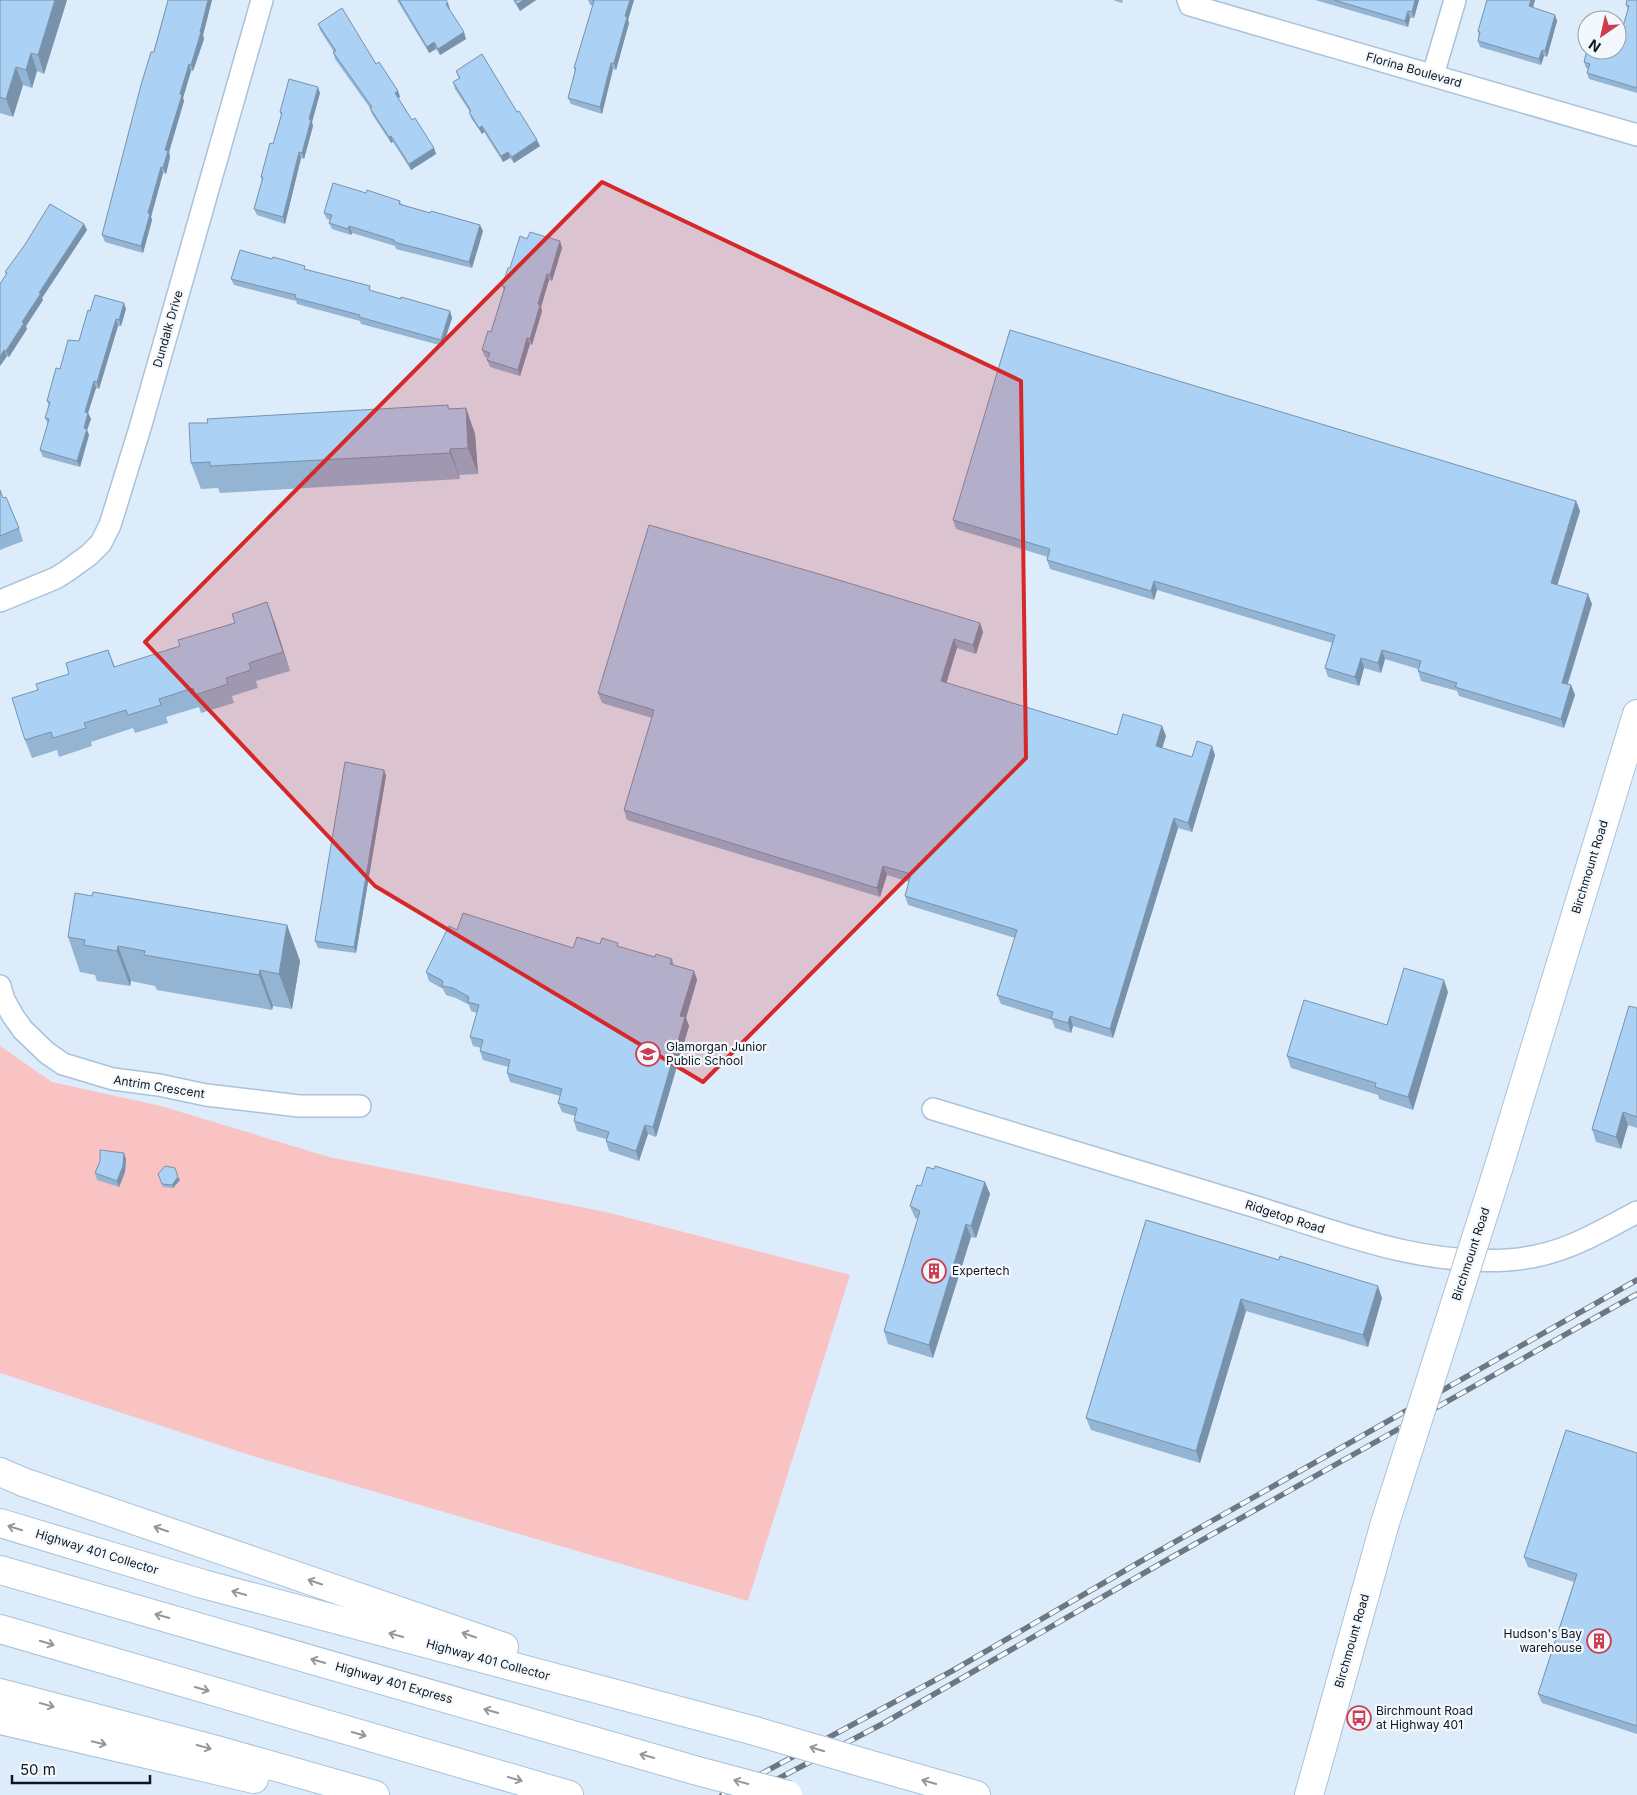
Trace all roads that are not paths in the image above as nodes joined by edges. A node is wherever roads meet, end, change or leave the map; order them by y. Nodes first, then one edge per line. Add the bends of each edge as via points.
1 (262, 0) edge
2 (1455, 0) edge
3 (1189, 3) edge
4 (1433, 75) junction
5 (1637, 135) edge
6 (0, 602) edge
7 (1637, 714) edge
8 (0, 986) edge
9 (360, 1106) dead end
10 (932, 1109) dead end
11 (1637, 1212) edge
12 (0, 1472) edge
13 (0, 1523) edge
14 (0, 1570) edge
15 (0, 1629) edge
16 (0, 1692) edge
17 (0, 1720) edge
18 (743, 1728) junction
19 (345, 1786) junction
20 (375, 1795) edge
21 (569, 1795) edge
22 (788, 1795) edge
23 (976, 1795) edge
24 (1309, 1795) edge

1 - 6 street, Dundalk Drive via 110,525 101,543 67,571
2 - 4 street
3 - 4 street, Florina Boulevard
4 - 5 street, Florina Boulevard
7 - 24 main road, Birchmount Road, bridge via 1499,1166 1385,1524
8 - 9 street, Antrim Crescent via 13,1016 47,1053 63,1064 98,1076 206,1095 291,1105
10 - 11 street, Ridgetop Road via 1337,1234 1442,1258 1509,1260 1542,1255 1588,1239
18 -> 12 main road
18 -> 13 main road, Highway 401 Collector via 203,1584
22 -> 14 main road, Highway 401 Express, bridge
15 -> 21 main road
16 -> 19 main road
17 -> 19 main road via 290,1787
23 -> 18 main road, Highway 401 Collector, bridge
19 - 20 main road

